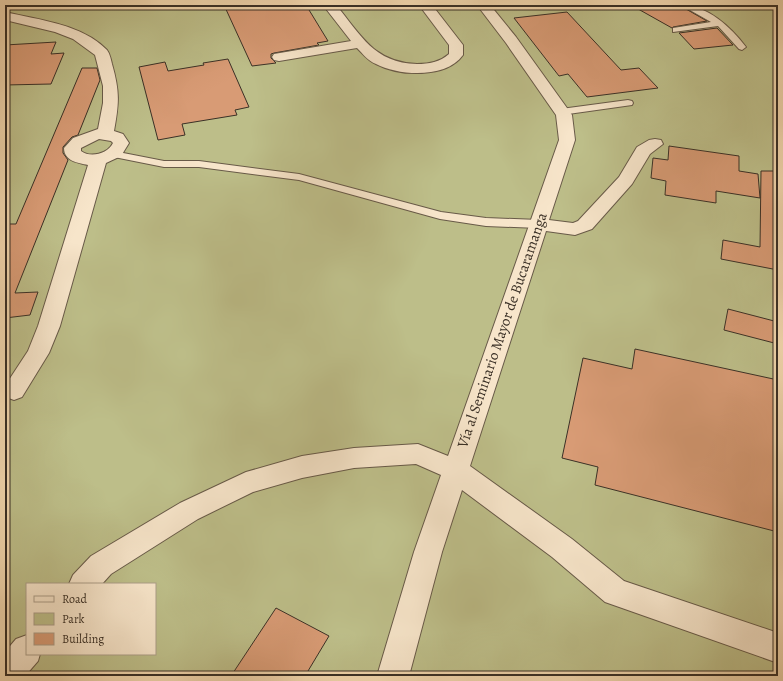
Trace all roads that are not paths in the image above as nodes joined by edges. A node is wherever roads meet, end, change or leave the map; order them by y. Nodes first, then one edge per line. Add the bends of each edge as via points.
1 (329, 5) edge
2 (425, 5) edge
3 (483, 5) edge
4 (685, 5) edge
5 (5, 16) edge
6 (720, 23) junction
7 (676, 30) dead end
8 (361, 43) junction
9 (742, 47) dead end
10 (279, 57) dead end
11 (628, 103) dead end
12 (561, 112) junction
13 (106, 134) junction
14 (655, 144) dead end
15 (105, 156) junction
16 (539, 224) junction
17 (14, 391) dead end
18 (455, 470) junction
19 (84, 583) edge
20 (778, 648) edge
21 (26, 651) edge
22 (5, 676) edge
23 (393, 676) edge

1 - 8 street
2 - 8 street via 456,45 456,55 446,62 432,67 392,66 374,58
3 - 12 street, Vía al Seminario Mayor de Bucaramanga via 511,40
4 - 6 lane
5 - 13 street via 60,29 78,36 102,53 111,86
6 - 7 lane
6 - 9 lane
8 - 10 street
11 - 12 lane
12 - 16 street, Vía al Seminario Mayor de Bucaramanga via 564,115 567,140
13 - 15 street via 116,136 121,143
13 - 15 street via 82,139 73,148 76,156 82,158
14 - 16 street via 643,151 626,180 585,225 569,229
15 - 16 lane via 164,164 199,164 299,177 440,215 486,222
15 - 17 street via 88,198 49,326 38,354
16 - 18 street, Vía al Seminario Mayor de Bucaramanga
18 - 19 street via 418,454 354,458 302,467 246,483 189,511 101,565
18 - 20 street via 562,548 616,592
18 - 23 street, Vía al Seminario Mayor de Bucaramanga via 428,552
21 - 22 street

